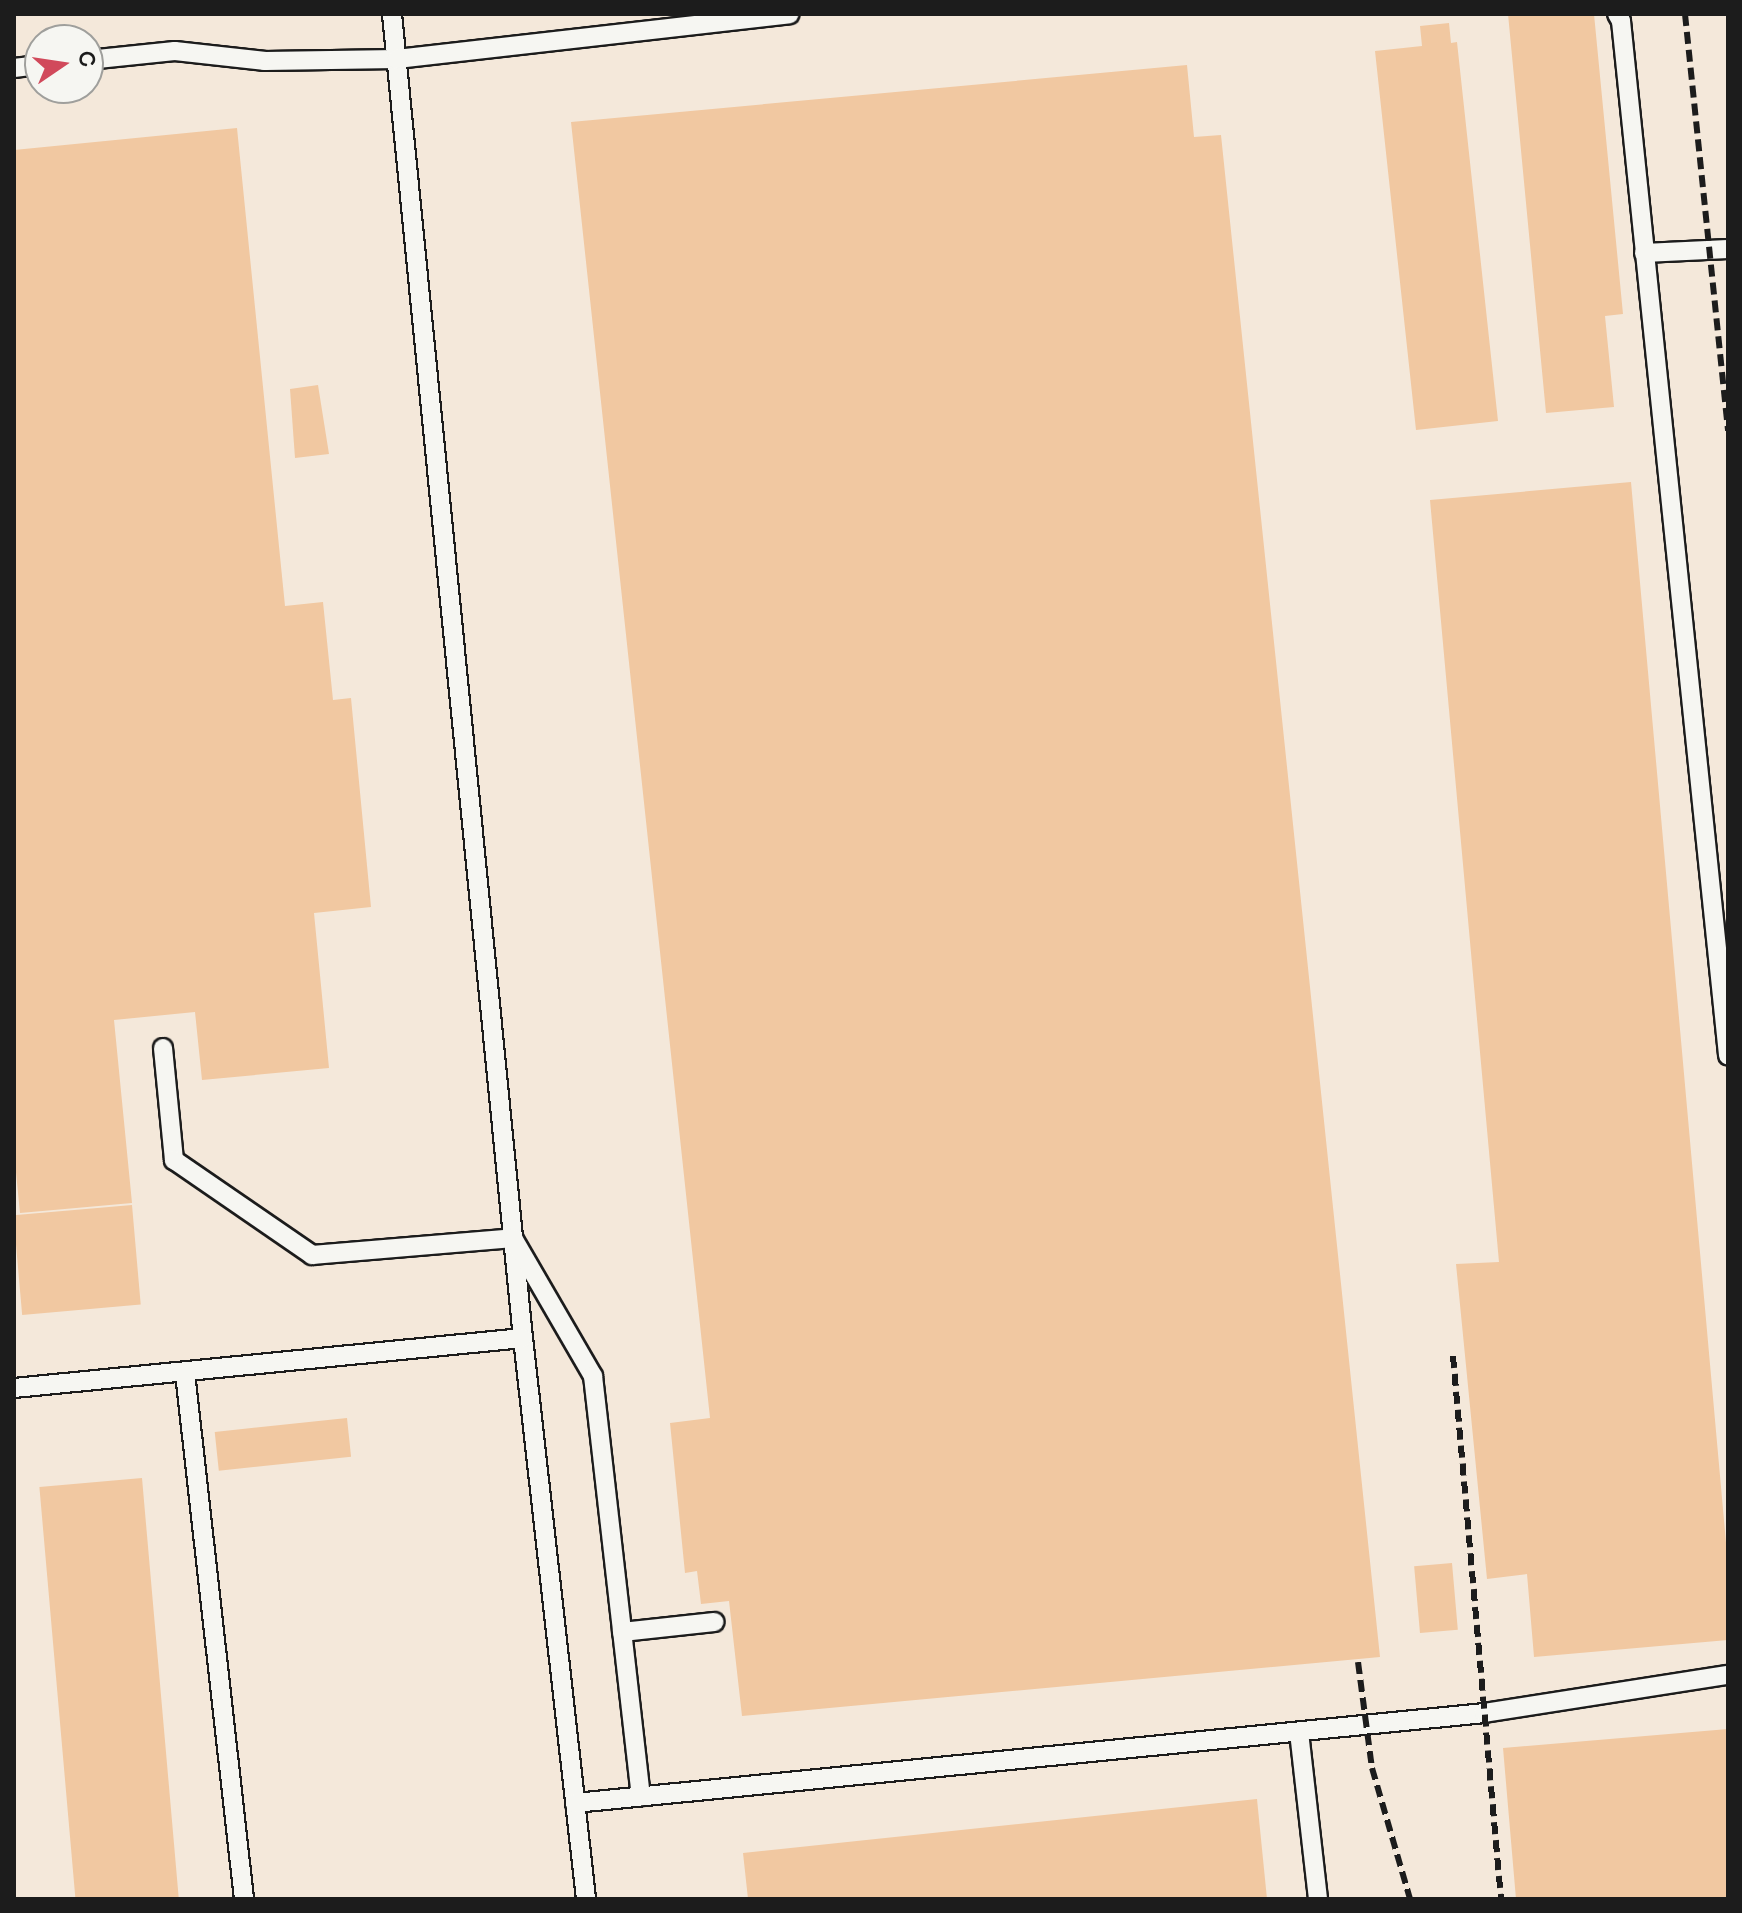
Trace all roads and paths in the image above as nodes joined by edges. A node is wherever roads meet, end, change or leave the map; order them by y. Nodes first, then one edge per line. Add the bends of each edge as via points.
1 (392, 14) edge
2 (789, 14) edge
3 (1617, 14) edge
4 (104, 58) edge
5 (397, 59) junction
6 (1728, 249) edge
7 (1644, 253) junction
8 (1726, 1010) edge
9 (163, 1048) dead end
10 (1728, 1055) edge
11 (513, 1238) junction
12 (523, 1338) junction
13 (185, 1373) junction
14 (14, 1388) edge
15 (714, 1622) dead end
16 (622, 1632) junction
17 (1728, 1675) edge
18 (1299, 1732) junction
19 (641, 1796) junction
20 (575, 1803) junction
21 (244, 1899) edge
22 (586, 1899) edge
23 (1318, 1899) edge

1 - 5 lane
2 - 5 lane
3 - 7 lane
4 - 5 lane via 175,51 265,61
5 - 11 lane
6 - 7 lane
7 - 8 lane
8 - 10 lane
9 - 11 lane via 174,1160 312,1255
11 - 12 lane
11 - 16 lane via 593,1376
12 - 13 lane
12 - 20 lane
13 - 14 lane
13 - 21 lane
15 - 16 lane
16 - 19 lane
17 - 18 lane via 1484,1713
18 - 19 lane
18 - 23 lane
19 - 20 lane
20 - 22 lane

